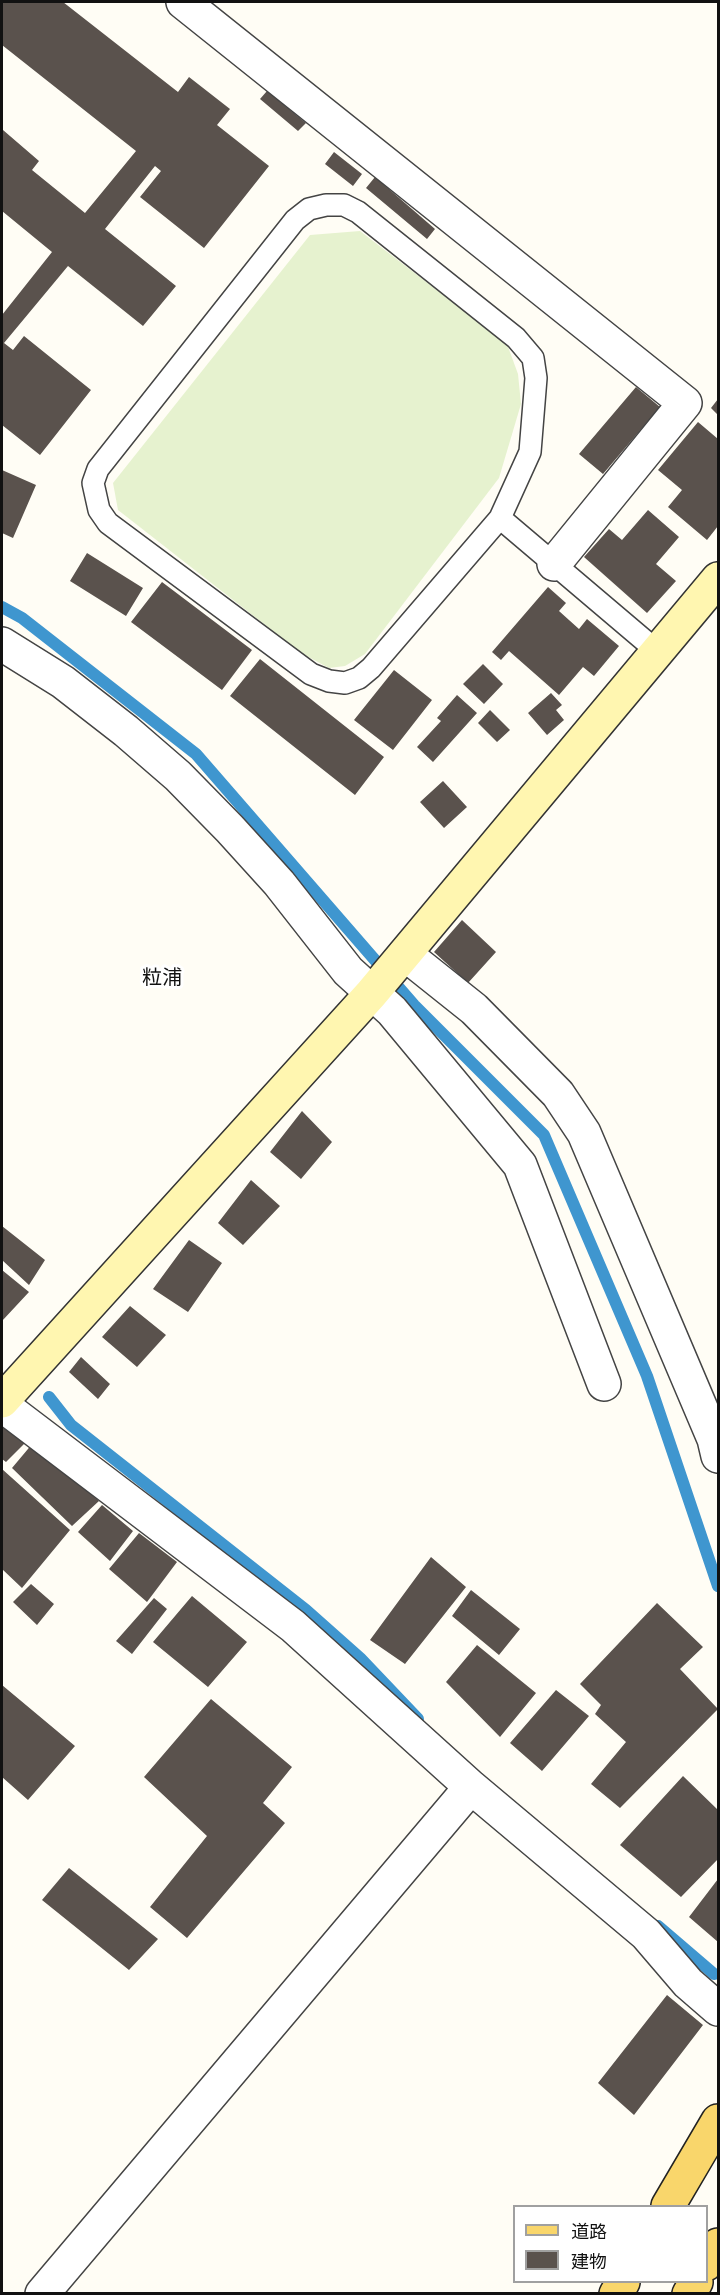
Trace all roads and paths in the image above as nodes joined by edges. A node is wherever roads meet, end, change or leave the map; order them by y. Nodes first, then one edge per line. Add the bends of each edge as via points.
1 (183, 2) edge
2 (500, 518) junction
3 (554, 564) junction
4 (718, 579) edge
5 (2, 644) edge
6 (658, 652) junction
7 (388, 973) junction
8 (604, 1384) dead end
9 (2, 1403) edge
10 (718, 1456) edge
11 (471, 1787) junction
12 (718, 2009) edge
13 (718, 2121) edge
14 (669, 2205) edge
15 (718, 2245) edge
16 (708, 2261) edge
17 (42, 2294) edge

1 - 3 street via 685,403
2 - 2 lane via 531,452 536,378 533,358 507,331 358,212 344,205 309,209 296,220 98,469 93,483 99,510 108,523 311,674 345,683 371,668
2 - 3 lane
3 - 6 lane
4 - 6 street
5 - 7 street via 63,682 178,776 279,884 348,971
6 - 7 street
7 - 8 street via 392,1011 520,1165
7 - 9 street
7 - 10 street via 474,1009 558,1094 584,1133
9 - 11 street via 293,1626
11 - 12 street via 646,1934 688,1983
11 - 17 street
13 - 14 main road
15 - 16 main road

